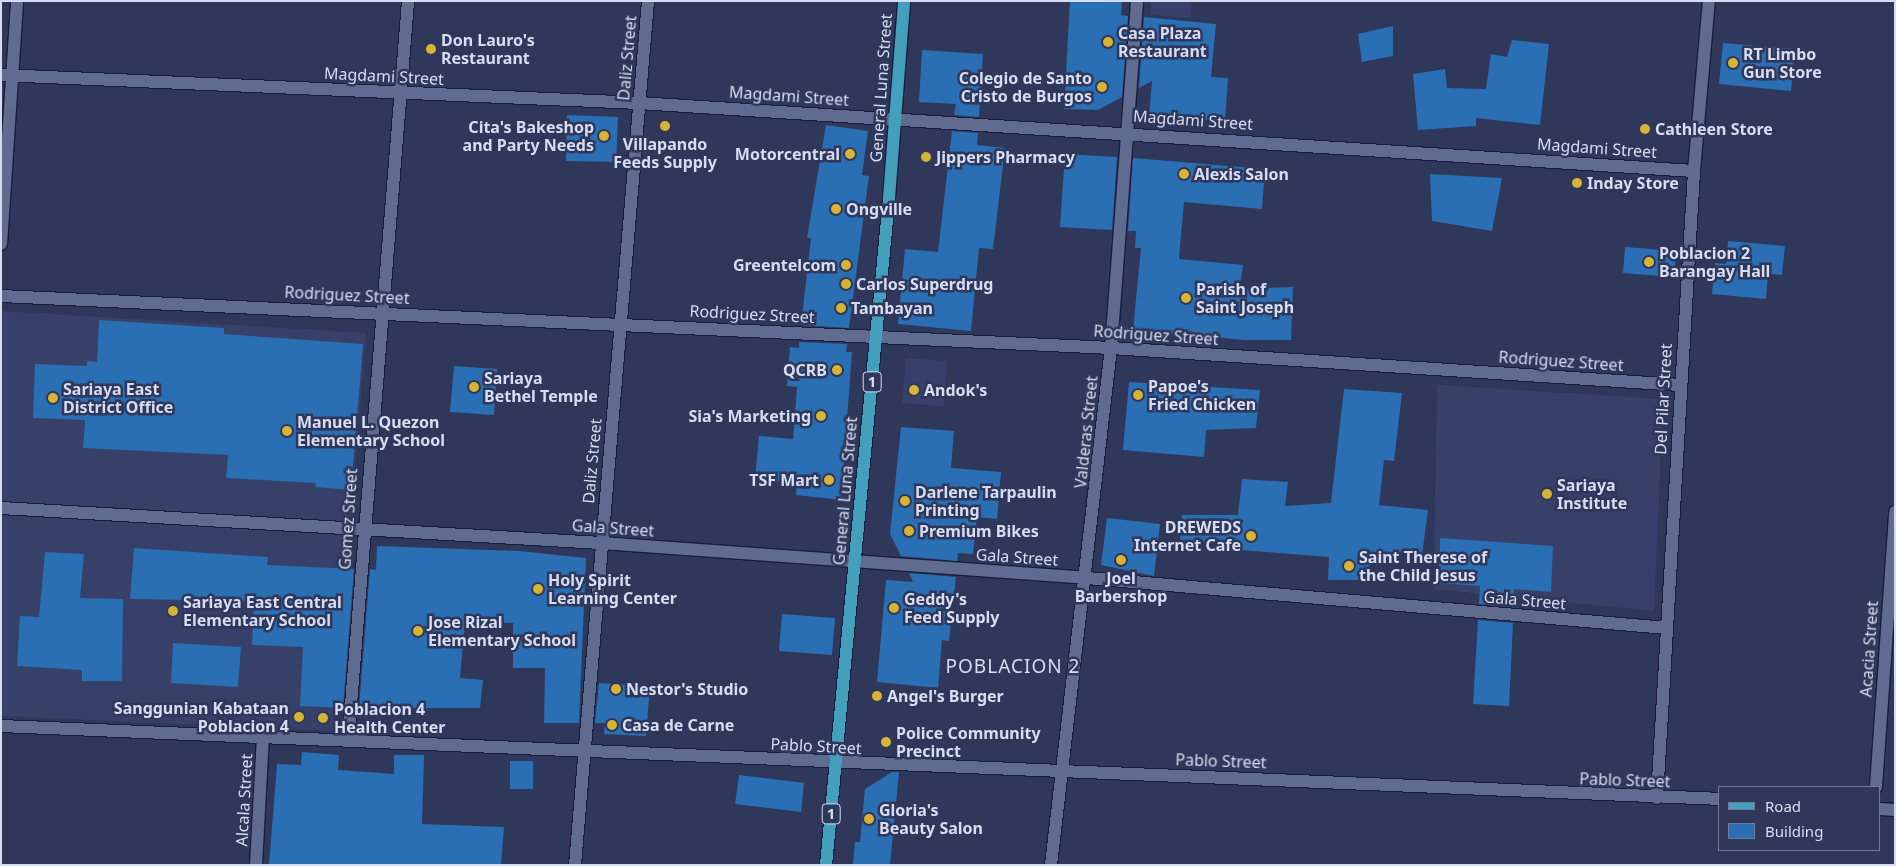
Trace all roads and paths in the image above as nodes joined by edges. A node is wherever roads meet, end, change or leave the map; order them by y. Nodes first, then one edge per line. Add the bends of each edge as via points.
1 (16, 1) edge
2 (408, 1) edge
3 (648, 1) edge
4 (904, 1) edge
5 (1137, 1) edge
6 (1709, 1) edge
7 (7, 76) edge
8 (400, 94) junction
9 (639, 103) junction
10 (895, 119) junction
11 (1128, 132) junction
12 (1694, 171) junction
13 (1, 244) edge
14 (1, 296) edge
15 (380, 313) junction
16 (620, 324) junction
17 (876, 337) junction
18 (1111, 348) junction
19 (1680, 385) junction
20 (1, 508) edge
21 (1895, 512) edge
22 (364, 529) junction
23 (600, 543) junction
24 (855, 563) junction
25 (1087, 578) junction
26 (1666, 628) junction
27 (1, 726) edge
28 (263, 737) junction
29 (348, 741) junction
30 (584, 750) junction
31 (836, 763) junction
32 (1060, 772) junction
33 (1876, 786) edge
34 (1657, 798) junction
35 (1718, 799) edge
36 (1881, 809) edge
37 (1895, 810) edge
38 (256, 865) edge
39 (575, 865) edge
40 (826, 865) edge
41 (1051, 865) edge

1 - 7 street
2 - 8 street, Gomez Street
3 - 9 street, Daliz Street
4 - 10 main road, General Luna Street / 1
5 - 11 street, Valderas Street
6 - 12 street, Del Pilar Street
7 - 8 street, Magdami Street
7 - 13 street
8 - 9 street, Magdami Street
8 - 15 street, Gomez Street
9 - 10 street, Magdami Street
9 - 16 street, Daliz Street
10 - 11 street, Magdami Street
10 - 17 main road, General Luna Street / 1
11 - 12 street, Magdami Street
11 - 18 street, Valderas Street
12 - 19 street, Del Pilar Street
14 - 15 street, Rodriguez Street
15 - 16 street, Rodriguez Street
15 - 22 street, Gomez Street
16 - 17 street, Rodriguez Street
16 - 23 street, Daliz Street
17 - 18 street, Rodriguez Street
17 - 24 main road, General Luna Street / 1
18 - 19 street, Rodriguez Street
18 - 25 street, Valderas Street
19 - 26 street, Del Pilar Street
20 - 22 street, Gala Street
21 - 33 street, Acacia Street
22 - 23 street, Gala Street
22 - 29 street, Gomez Street
23 - 24 street, Gala Street
23 - 30 street, Daliz Street
24 - 25 street, Gala Street
24 - 31 main road, General Luna Street / 1
25 - 26 street, Gala Street
25 - 32 street, Valderas Street
26 - 34 street, Del Pilar Street
27 - 28 street, Pablo Street
28 - 29 street, Pablo Street
28 - 38 street, Alcala Street
29 - 30 street, Pablo Street
30 - 31 street, Pablo Street
30 - 39 street, Daliz Street
31 - 32 street, Pablo Street
31 - 40 main road, General Luna Street / 1
32 - 34 street, Pablo Street
32 - 41 street, Valderas Street
34 - 35 street, Pablo Street
36 - 37 street

